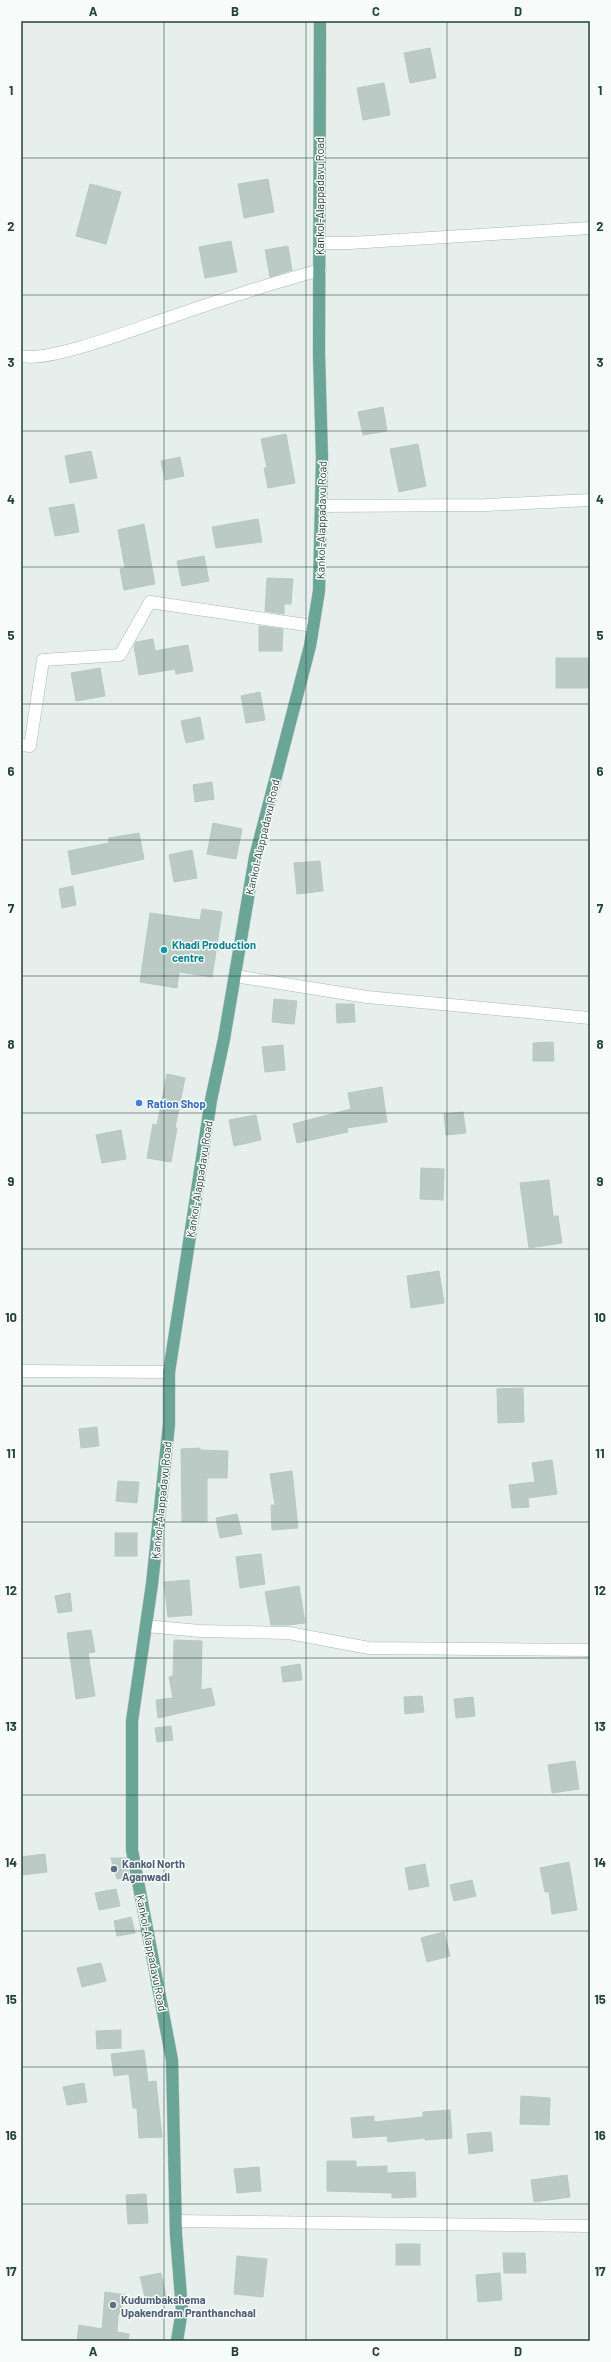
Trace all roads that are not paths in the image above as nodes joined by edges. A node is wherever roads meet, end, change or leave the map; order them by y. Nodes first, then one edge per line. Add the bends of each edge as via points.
1 (320, 21) edge
2 (590, 228) edge
3 (320, 243) junction
4 (320, 270) junction
5 (21, 356) edge
6 (590, 500) edge
7 (322, 506) junction
8 (313, 626) junction
9 (21, 745) edge
10 (235, 976) junction
11 (590, 1018) edge
12 (21, 1371) edge
13 (169, 1372) junction
14 (146, 1626) junction
15 (590, 1650) edge
16 (176, 2221) junction
17 (590, 2226) edge
18 (177, 2341) edge

1 - 3 main road, Kankol-Alappadavu Road
2 - 3 street
3 - 4 main road, Kankol-Alappadavu Road
4 - 5 street via 269,284 85,346 48,354
4 - 7 main road, Kankol-Alappadavu Road
6 - 7 street via 486,505
7 - 8 main road, Kankol-Alappadavu Road via 319,591
8 - 9 street via 150,602 120,655 43,660 30,746
8 - 10 main road, Kankol-Alappadavu Road via 255,857
10 - 11 street via 367,997
10 - 13 main road, Kankol-Alappadavu Road via 211,1100
12 - 13 street
13 - 14 main road, Kankol-Alappadavu Road via 169,1424
14 - 15 street via 200,1631 289,1633 369,1648
14 - 16 main road, Kankol-Alappadavu Road via 132,1721 132,1850 172,2060
16 - 17 street
16 - 18 main road, Kankol-Alappadavu Road via 182,2310

